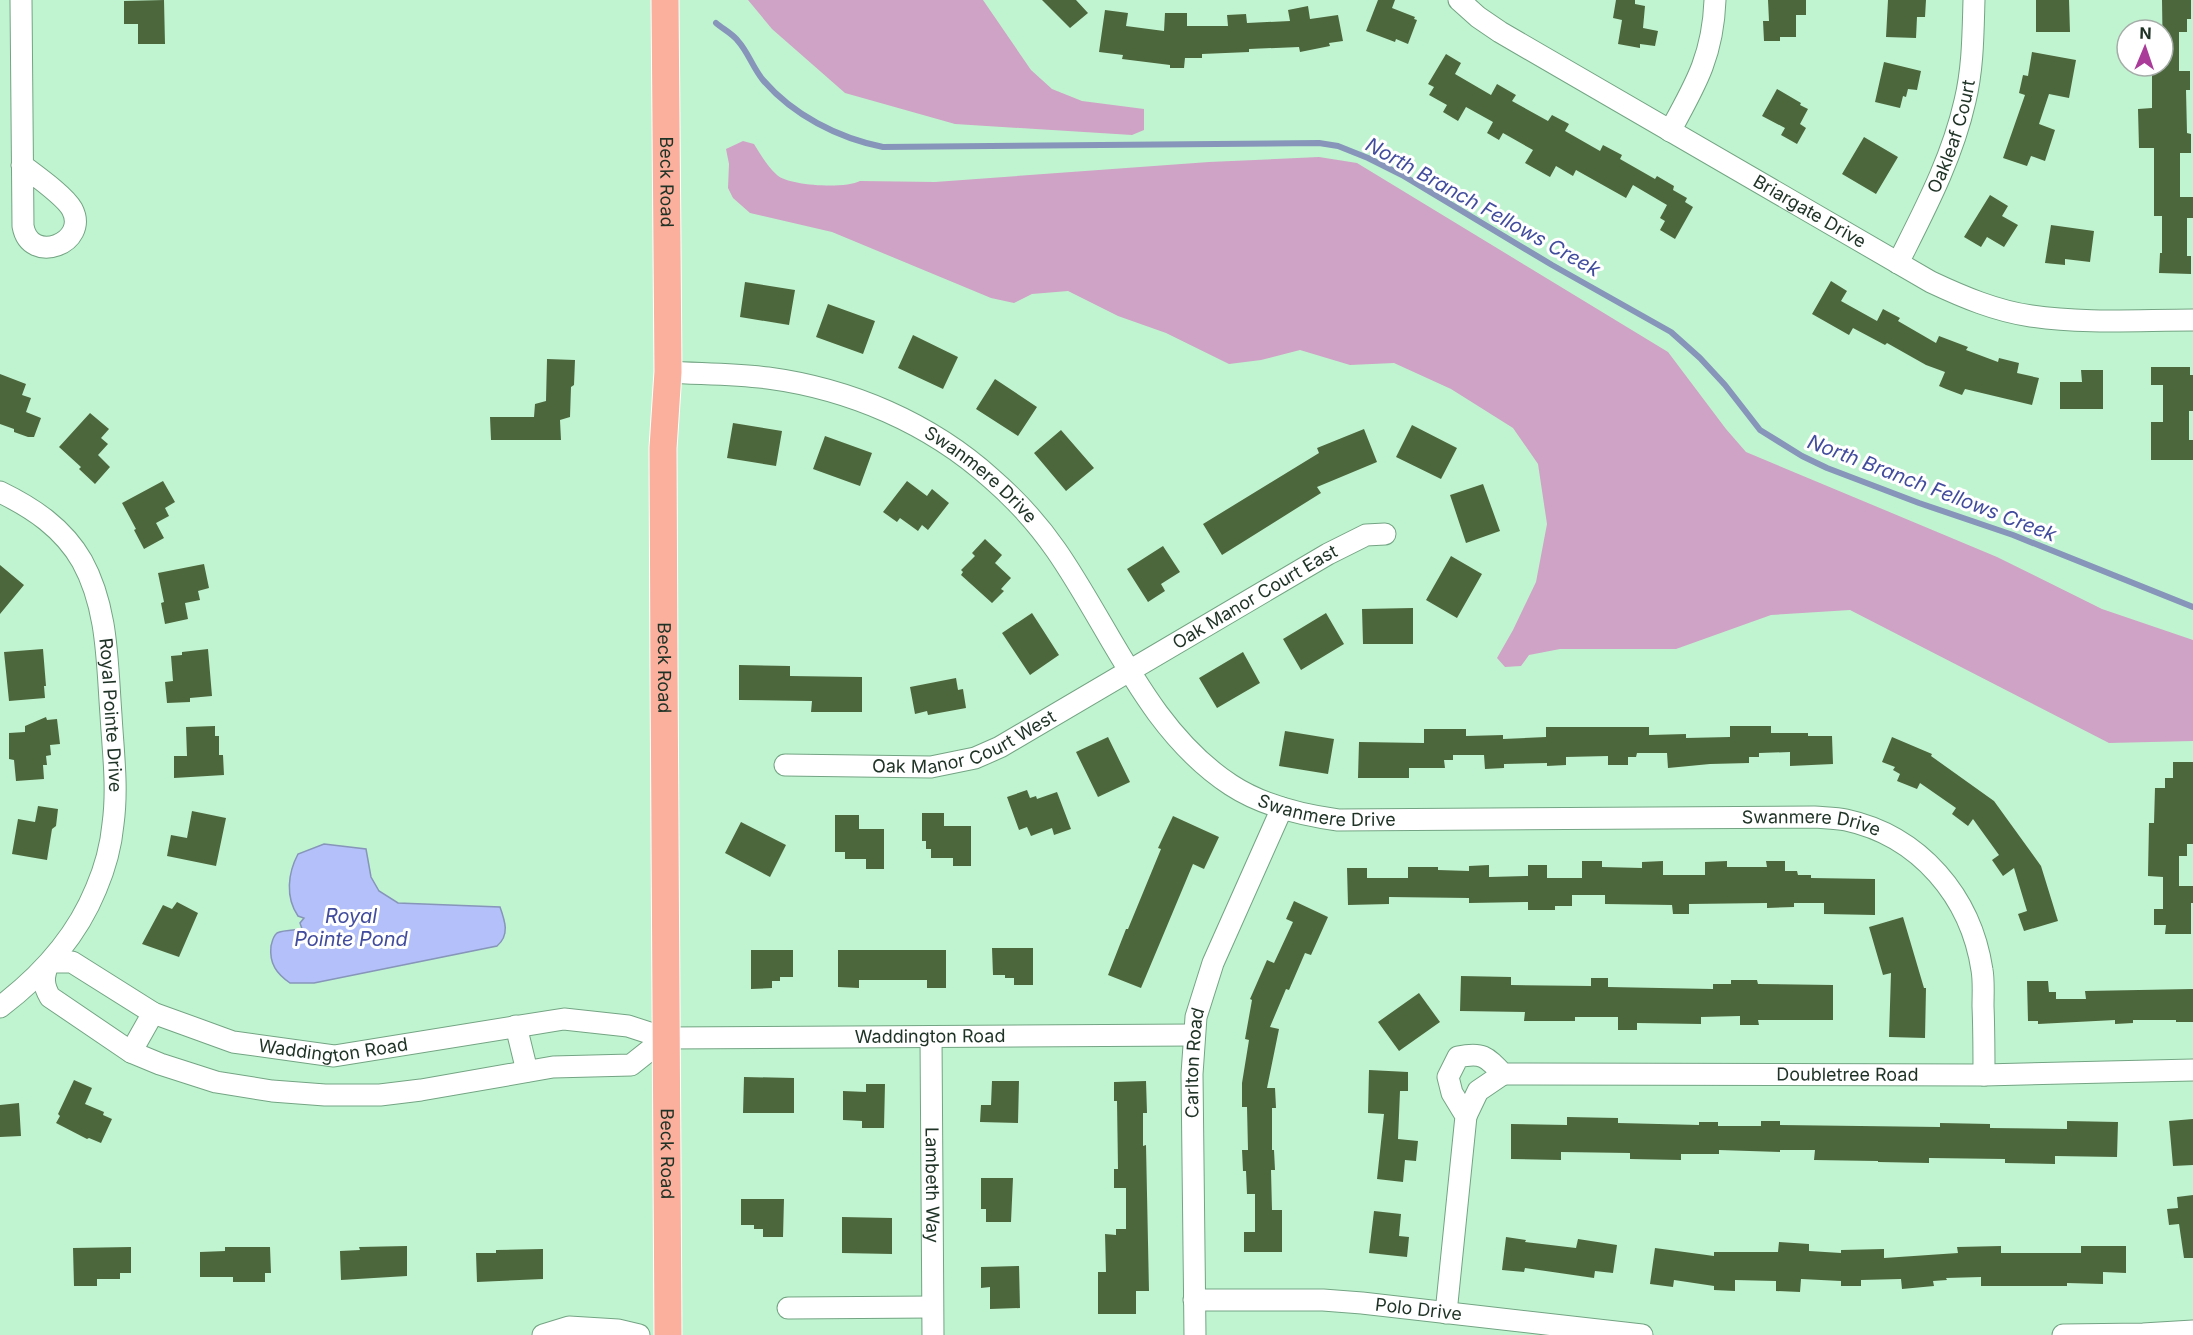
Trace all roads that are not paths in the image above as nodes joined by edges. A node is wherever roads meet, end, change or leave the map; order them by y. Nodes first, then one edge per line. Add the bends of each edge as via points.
1 (21, 0) edge
2 (664, 0) edge
3 (1459, 0) edge
4 (1715, 0) edge
5 (1974, 0) edge
6 (1670, 131) junction
7 (22, 165) dead end
8 (1898, 263) junction
9 (2193, 320) edge
10 (668, 372) junction
11 (0, 492) edge
12 (1385, 534) dead end
13 (1130, 669) junction
14 (785, 765) dead end
15 (1282, 808) junction
16 (72, 935) junction
17 (48, 965) junction
18 (79, 965) junction
19 (20, 992) junction
20 (50, 997) junction
21 (0, 1007) edge
22 (153, 1013) junction
23 (516, 1026) junction
24 (1194, 1035) junction
25 (930, 1037) junction
26 (665, 1038) junction
27 (130, 1052) junction
28 (2193, 1070) edge
29 (527, 1071) junction
30 (1503, 1074) junction
31 (1984, 1075) junction
32 (1466, 1116) junction
33 (1194, 1300) junction
34 (932, 1307) junction
35 (788, 1308) dead end
36 (1446, 1313) junction
37 (2193, 1331) edge
38 (543, 1335) edge
39 (639, 1335) edge
40 (668, 1335) edge
41 (933, 1335) edge
42 (1195, 1335) edge
43 (1642, 1335) edge
44 (2063, 1335) edge

1 - 7 street
2 - 10 main road, Beck Road
3 - 6 street, Briargate Drive via 1500,32
4 - 6 street via 1705,63
5 - 8 street, Oakleaf Court via 1972,63 1956,137
6 - 8 street, Briargate Drive
8 - 9 street, Briargate Drive via 1963,297 2031,316 2084,321
10 - 13 street, Swanmere Drive via 748,376 808,386 882,409 940,439 992,479 1039,528
10 - 26 main road, Beck Road via 663,448
11 - 16 street, Royal Pointe Drive via 25,504 64,536 92,580 100,604 116,781 114,822 96,889
12 - 13 street, Oak Manor Court East via 1366,535 1328,554
13 - 14 street, Oak Manor Court West via 975,758 931,767
13 - 15 street, Swanmere Drive via 1165,725 1196,758 1233,786
15 - 24 street, Carlton Road via 1213,963
15 - 31 street, Swanmere Drive via 1338,820 1814,816 1869,827 1898,840 1928,862 1953,891 1968,918 1983,972
16 - 17 street, Royal Pointe Drive
16 - 18 street via 70,943
17 - 18 street via 64,961
17 - 19 street, Royal Pointe Drive
17 - 20 street via 44,983
18 - 22 street, Waddington Road
19 - 20 street via 27,990
19 - 21 street, Royal Pointe Drive
20 - 27 street
22 - 23 street, Waddington Road via 233,1042 334,1056
22 - 27 street
23 - 26 street, Waddington Road via 564,1019 628,1026
23 - 29 street
24 - 25 street, Waddington Road
24 - 33 street, Carlton Road
25 - 26 street, Waddington Road
25 - 34 street, Lambeth Way
26 - 29 street via 631,1065
26 - 40 main road, Beck Road
27 - 29 street via 216,1082 325,1095 380,1095
28 - 31 street, Doubletree Road
30 - 31 street, Doubletree Road
30 - 32 street via 1478,1091
30 - 32 street via 1489,1059 1476,1053 1458,1057 1448,1077 1452,1093
32 - 36 street
33 - 36 street, Polo Drive via 1323,1300
33 - 42 street, Carlton Road
34 - 35 street
34 - 41 street, Lambeth Way
36 - 43 street, Polo Drive
37 - 44 street
38 - 39 street via 569,1327

